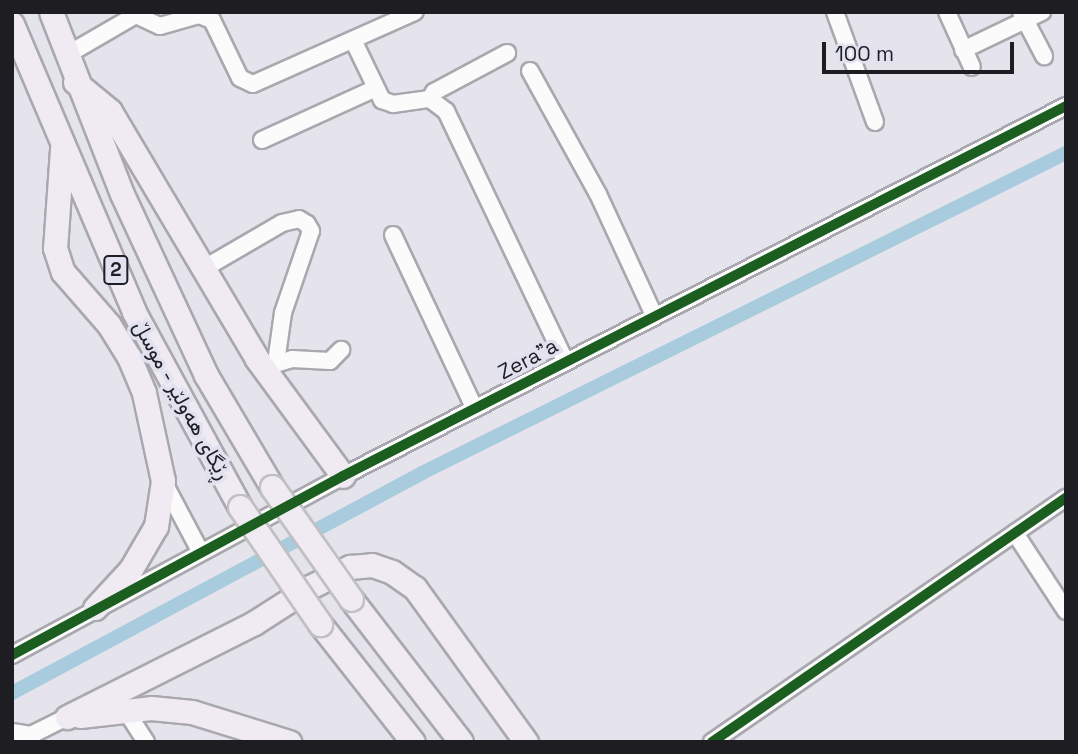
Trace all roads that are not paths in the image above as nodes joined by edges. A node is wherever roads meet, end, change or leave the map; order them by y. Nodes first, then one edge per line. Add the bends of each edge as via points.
1 (51, 12) edge
2 (415, 12) edge
3 (835, 12) edge
4 (947, 12) edge
5 (1042, 12) edge
6 (139, 14) edge
7 (1023, 16) edge
8 (12, 24) edge
9 (353, 40) junction
10 (963, 50) junction
11 (508, 53) dead end
12 (65, 56) junction
13 (1044, 56) dead end
14 (972, 66) dead end
15 (530, 71) dead end
16 (75, 82) junction
17 (374, 89) junction
18 (430, 99) junction
19 (1066, 106) edge
20 (875, 121) dead end
21 (262, 140) dead end
22 (62, 149) junction
23 (393, 235) dead end
24 (202, 269) junction
25 (654, 315) junction
26 (341, 350) dead end
27 (565, 361) junction
28 (270, 365) junction
29 (475, 409) junction
30 (343, 477) junction
31 (163, 481) junction
32 (1066, 498) edge
33 (1015, 533) junction
34 (200, 551) junction
35 (95, 608) junction
36 (1066, 611) edge
37 (12, 655) edge
38 (126, 711) junction
39 (67, 717) junction
40 (13, 735) edge
41 (146, 742) edge
42 (289, 742) edge
43 (413, 742) edge
44 (461, 742) edge
45 (526, 742) edge
46 (712, 742) edge

1 - 12 highway, ڕێگای هەولێر - موسڵ / 2
2 - 9 street
3 - 20 street
4 - 10 street
5 - 7 street
6 - 9 street via 160,26 200,15 212,20 246,83
6 - 12 street
7 - 10 street
7 - 13 street
8 - 22 highway, ڕێگای هەولێر - موسڵ / 2
9 - 17 street
10 - 14 street
11 - 18 street via 444,86
12 - 16 highway, ڕێگای هەولێر - موسڵ / 2
15 - 25 street via 598,194
16 - 24 highway via 110,111
16 - 44 highway, ڕێگای هەولێر - موسڵ / 2, bridge via 206,375 272,487
17 - 18 street via 393,104
17 - 21 street
18 - 27 street via 446,111 472,160
19 - 25 street, Zera"a
22 - 31 highway via 55,248 63,272 130,357 144,393
22 - 43 highway, ڕێگای هەولێر - موسڵ / 2, bridge via 134,312 240,507 320,624
23 - 29 street
24 - 28 highway
24 - 28 street via 282,223 299,219 307,224 311,231
25 - 27 street, Zera"a
26 - 28 street via 330,361
27 - 29 street, Zera"a
28 - 30 highway
29 - 30 street, Zera"a
30 - 34 street, Zera"a
31 - 34 street
31 - 35 highway via 156,526 131,569
32 - 33 street
33 - 36 street
33 - 46 street
34 - 35 street, Zera"a
35 - 37 street, Zera"a
38 - 39 highway
38 - 41 street
38 - 42 highway via 192,712
39 - 40 street via 31,735
39 - 45 highway via 254,623 310,587 351,567 372,565 392,572 422,596

